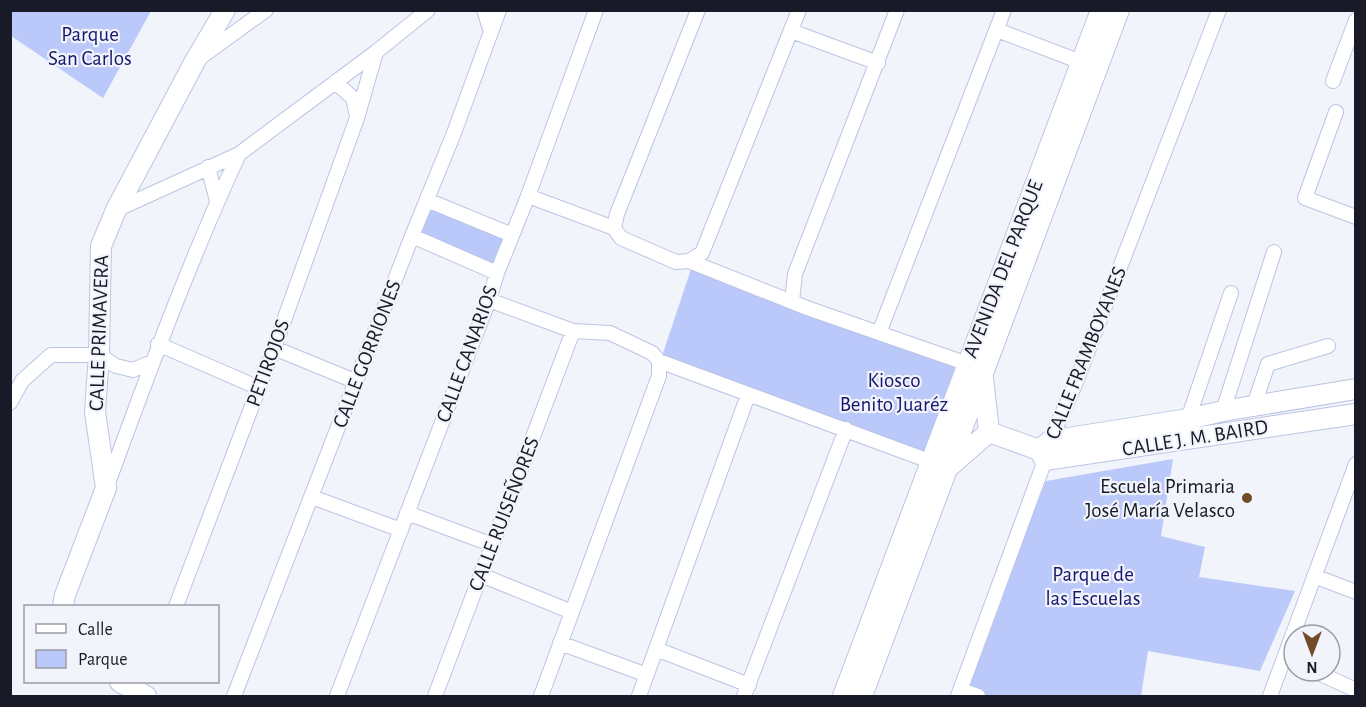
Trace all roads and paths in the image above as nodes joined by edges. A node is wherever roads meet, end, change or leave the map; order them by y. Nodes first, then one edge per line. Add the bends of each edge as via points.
1 (225, 10) edge
2 (266, 10) edge
3 (428, 10) edge
4 (484, 10) edge
5 (499, 10) edge
6 (596, 10) edge
7 (699, 10) edge
8 (799, 10) edge
9 (897, 10) edge
10 (1004, 10) edge
11 (1101, 10) edge
12 (1119, 10) edge
13 (1219, 10) edge
14 (1356, 20) edge
15 (997, 30) junction
16 (791, 31) junction
17 (491, 32) junction
18 (375, 52) junction
19 (195, 62) junction
20 (1082, 62) junction
21 (878, 63) junction
22 (1333, 81) dead end
23 (335, 82) junction
24 (1336, 111) dead end
25 (357, 118) junction
26 (239, 153) junction
27 (208, 167) junction
28 (528, 196) junction
29 (427, 200) junction
30 (218, 201) junction
31 (116, 210) junction
32 (1356, 217) edge
33 (614, 228) junction
34 (512, 235) junction
35 (412, 236) junction
36 (1274, 252) dead end
37 (688, 261) junction
38 (497, 273) junction
39 (1231, 293) dead end
40 (489, 300) junction
41 (792, 301) junction
42 (573, 331) junction
43 (879, 333) junction
44 (158, 344) junction
45 (1328, 346) dead end
46 (274, 348) junction
47 (99, 355) junction
48 (659, 361) junction
49 (152, 362) junction
50 (975, 368) junction
51 (357, 382) junction
52 (259, 388) junction
53 (1356, 389) edge
54 (748, 395) junction
55 (10, 403) edge
56 (1254, 405) junction
57 (1223, 411) junction
58 (1356, 414) edge
59 (1188, 419) junction
60 (846, 429) junction
61 (989, 432) junction
62 (1045, 450) junction
63 (1356, 464) edge
64 (940, 465) junction
65 (106, 488) junction
66 (312, 497) junction
67 (407, 513) junction
68 (401, 530) junction
69 (493, 545) junction
70 (481, 575) junction
71 (1314, 576) junction
72 (1356, 592) edge
73 (63, 605) edge
74 (176, 605) edge
75 (572, 612) junction
76 (1300, 623) edge
77 (560, 643) junction
78 (656, 649) junction
79 (1282, 673) edge
80 (647, 675) junction
81 (125, 683) edge
82 (1341, 683) edge
83 (1356, 690) edge
84 (145, 691) edge
85 (747, 691) edge
86 (959, 693) edge
87 (234, 696) edge
88 (337, 696) edge
89 (435, 696) edge
90 (541, 696) edge
91 (639, 696) edge
92 (843, 696) edge
93 (862, 696) edge
94 (978, 696) edge
95 (1270, 696) edge

1 - 19 street, CALLE PRIMAVERA
2 - 19 street
3 - 18 street
4 - 17 street
5 - 17 street, CALLE GORRIONES
6 - 28 street, CALLE CANARIOS
7 - 33 street
8 - 16 street
9 - 21 street
10 - 15 street
11 - 20 street, AVENIDA DEL PARQUE
12 - 50 street, AVENIDA DEL PARQUE
13 - 62 street, CALLE FRAMBOYANES via 1074,387
14 - 22 street
15 - 20 street
15 - 43 street
16 - 21 street
16 - 37 street via 702,253
17 - 29 street, CALLE GORRIONES
18 - 23 street
18 - 25 street, PETIROJOS
19 - 31 street, CALLE PRIMAVERA
20 - 50 street, AVENIDA DEL PARQUE
21 - 41 street via 795,274
23 - 25 street via 354,98
23 - 26 street
24 - 32 street via 1305,198
25 - 46 street, PETIROJOS
26 - 27 street
26 - 30 street
27 - 30 street
27 - 31 street
28 - 33 street
28 - 34 street, CALLE CANARIOS
29 - 34 street
29 - 35 street, CALLE GORRIONES
30 - 44 street
31 - 47 street, CALLE PRIMAVERA via 101,246
33 - 37 street via 621,238 676,262
34 - 38 street, CALLE CANARIOS
35 - 38 street
35 - 51 street, CALLE GORRIONES
36 - 57 street
37 - 41 street
38 - 40 street, CALLE CANARIOS
39 - 59 street
40 - 42 street
40 - 67 street, CALLE CANARIOS
41 - 43 street
42 - 48 street via 610,333 652,353
42 - 69 street, CALLE RUISEÑORES
43 - 50 street
44 - 49 street
44 - 52 street
45 - 56 street via 1269,364
46 - 51 street
46 - 52 street, PETIROJOS
47 - 49 street via 116,366 133,370
47 - 55 street via 51,355 22,381
47 - 65 street, CALLE PRIMAVERA via 95,412
48 - 54 street
48 - 75 street via 659,376
49 - 65 street
50 - 61 street
50 - 64 street, AVENIDA DEL PARQUE
51 - 66 street, CALLE GORRIONES
52 - 74 street, PETIROJOS
53 - 56 street, CALLE J. M. BAIRD
54 - 60 street
54 - 78 street
56 - 57 street, CALLE J. M. BAIRD
57 - 59 street, CALLE J. M. BAIRD
58 - 62 street, CALLE J. M. BAIRD
59 - 62 street, CALLE J. M. BAIRD
60 - 64 street
60 - 85 street
61 - 62 street, CALLE J. M. BAIRD
61 - 64 street
62 - 86 street, CALLE FRAMBOYANES
63 - 71 street
64 - 92 street, AVENIDA DEL PARQUE
64 - 93 street, AVENIDA DEL PARQUE
65 - 73 street, CALLE PRIMAVERA
66 - 68 street
66 - 87 street, CALLE GORRIONES
67 - 68 street, CALLE CANARIOS
67 - 69 street
68 - 88 street, CALLE CANARIOS
69 - 70 street, CALLE RUISEÑORES
70 - 75 street
70 - 89 street, CALLE RUISEÑORES
71 - 72 street
71 - 76 street
75 - 77 street
77 - 80 street
77 - 90 street
78 - 80 street
78 - 85 street
79 - 95 street
80 - 91 street
81 - 84 street
82 - 83 street
86 - 94 street

